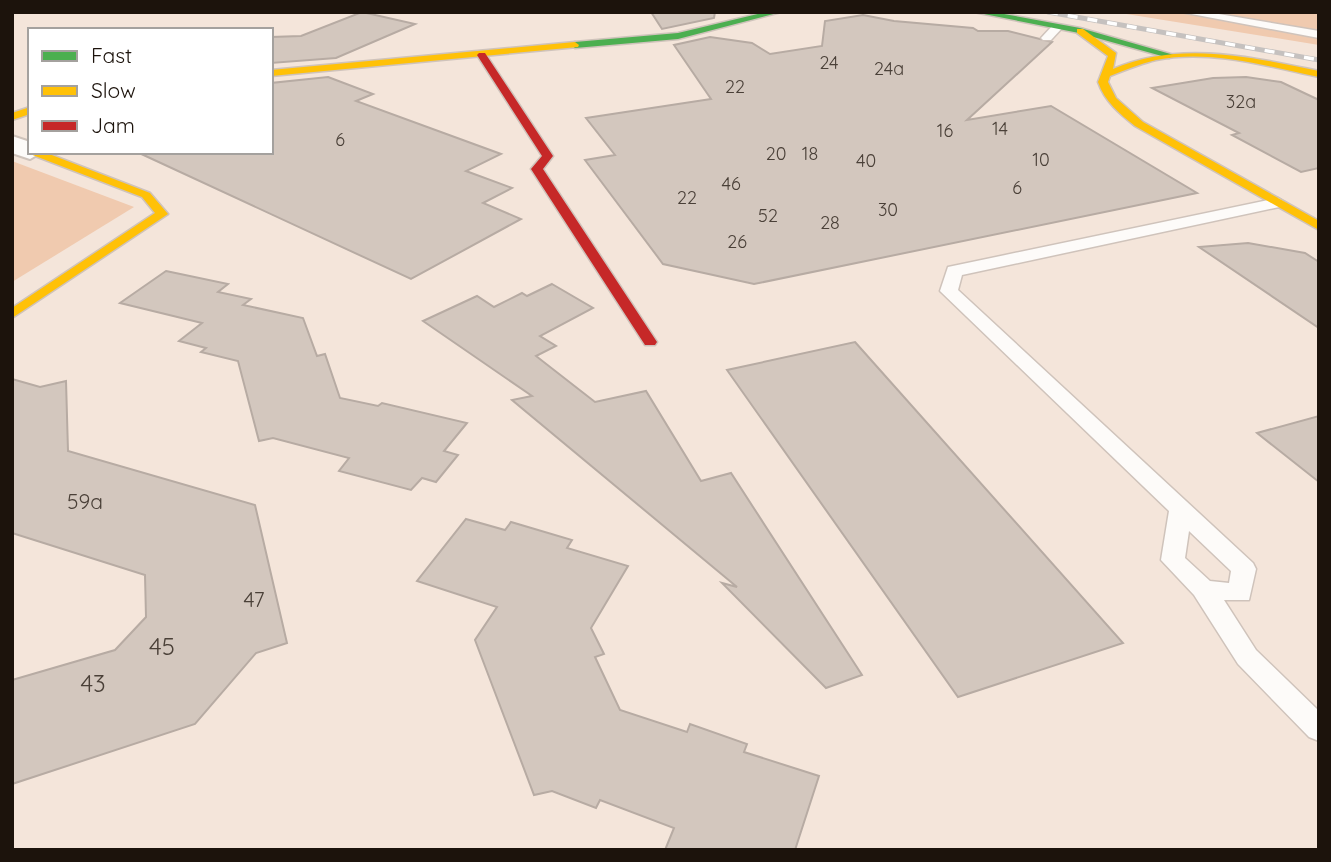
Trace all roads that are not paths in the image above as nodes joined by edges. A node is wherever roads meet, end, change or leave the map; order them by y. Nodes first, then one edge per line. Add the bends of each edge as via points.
1 (777, 12) edge
2 (978, 12) edge
3 (1186, 12) edge
4 (1080, 31) junction
5 (1319, 35) edge
6 (482, 55) junction
7 (1170, 55) junction
8 (1250, 62) junction
9 (273, 73) edge
10 (1108, 74) junction
11 (1319, 74) edge
12 (40, 154) edge
13 (1278, 203) junction
14 (1319, 226) edge
15 (12, 314) edge
16 (650, 342) dead end
17 (1180, 511) junction
18 (1203, 589) junction
19 (1319, 729) edge

1 - 6 street via 678,36
2 - 4 street via 1053,32
3 - 5 lane
4 - 7 street
4 - 8 street
4 - 10 street via 1112,55
6 - 9 street
6 - 16 street via 548,156 537,169
7 - 8 street
7 - 10 street via 1125,63
8 - 11 street
10 - 13 street via 1102,82 1104,89 1139,124
12 - 15 street via 146,195 162,214
13 - 14 street
13 - 17 lane via 954,271 949,291
17 - 18 lane via 1173,560
17 - 18 lane via 1244,569 1240,593
18 - 19 lane via 1247,657

